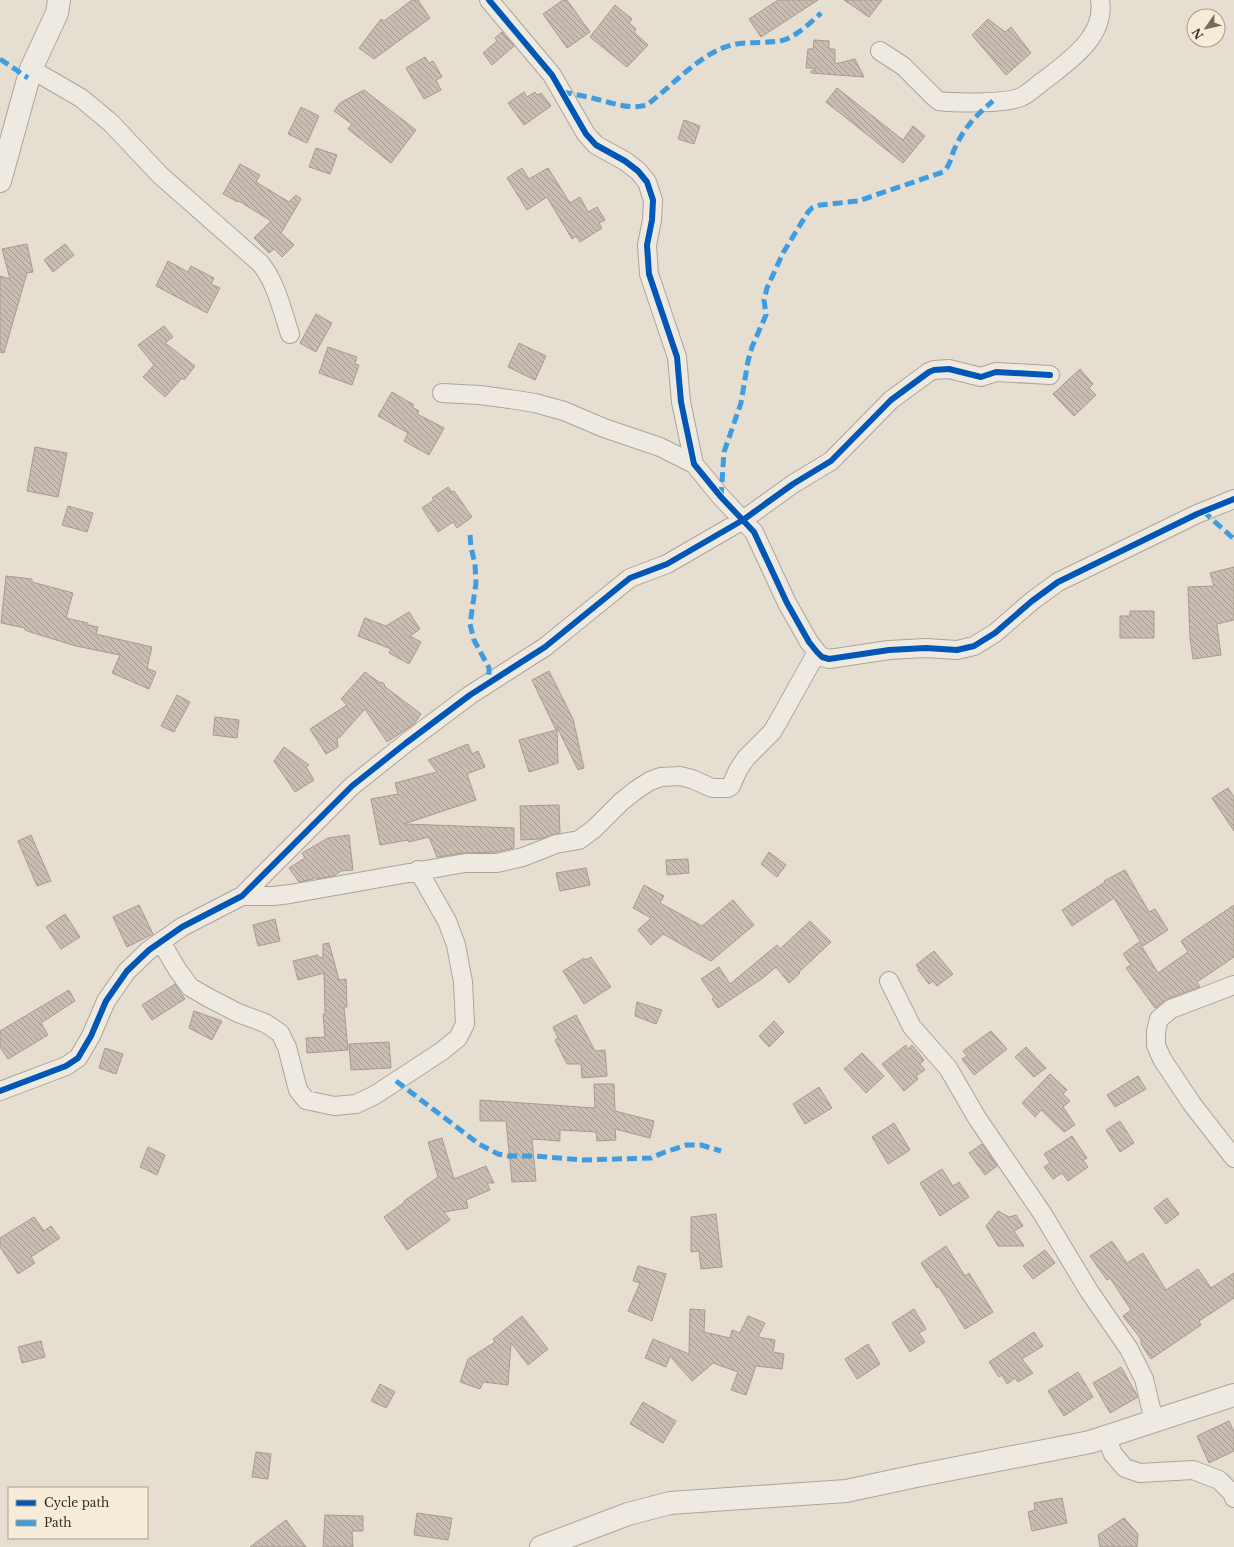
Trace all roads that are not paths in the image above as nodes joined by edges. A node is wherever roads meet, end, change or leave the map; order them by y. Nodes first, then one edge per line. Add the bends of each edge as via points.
1 (59, 0) edge
2 (489, 0) edge
3 (1100, 0) edge
4 (880, 51) dead end
5 (31, 70) junction
6 (0, 181) edge
7 (290, 334) dead end
8 (1050, 375) dead end
9 (442, 393) dead end
10 (694, 464) junction
11 (1234, 500) edge
12 (743, 520) junction
13 (817, 652) junction
14 (418, 870) junction
15 (242, 896) junction
16 (161, 942) junction
17 (889, 981) dead end
18 (1234, 985) edge
19 (0, 1091) edge
20 (1234, 1158) edge
21 (1234, 1395) edge
22 (1154, 1421) junction
23 (1106, 1437) junction
24 (1234, 1498) edge
25 (541, 1547) edge

1 - 5 street via 57,13
2 - 10 street via 552,75 586,134 596,145 638,171 647,182 653,200 647,245 649,274 677,357 681,402
3 - 4 street via 1099,18 1093,35 1076,55 1021,97 1001,101 939,101 903,66
5 - 6 street
5 - 7 street via 81,98 111,123 160,175 260,262 267,271
8 - 12 street via 996,372 981,378 950,369 929,372 891,400 831,461 793,484
9 - 10 street via 510,399 564,411 660,447
10 - 12 street
11 - 13 street via 1196,514 1058,582 995,633 974,646 957,650 889,650 829,659
12 - 13 street via 754,532 787,603
12 - 15 street via 667,564 630,578 545,647 470,696 406,743 352,786
13 - 14 street via 772,732 746,758 728,788 712,788 680,776 660,777 620,802 594,829 579,840 556,844 510,861 465,863
14 - 15 street via 290,894
14 - 16 street via 447,921 456,946 463,982 465,1024 458,1038 442,1051 375,1095 356,1104 334,1106 306,1100 298,1090 287,1047 280,1033 190,987
15 - 16 street via 182,927
16 - 19 street via 127,971 106,1001 78,1058 66,1066
17 - 22 street via 912,1027 948,1068 1128,1349 1144,1379
18 - 20 street via 1165,1013 1159,1019 1156,1045 1162,1059 1192,1104
21 - 22 street
22 - 23 street
23 - 24 street via 1113,1454 1125,1468 1140,1473 1193,1470 1219,1480
23 - 25 street via 846,1491 670,1503 628,1514

